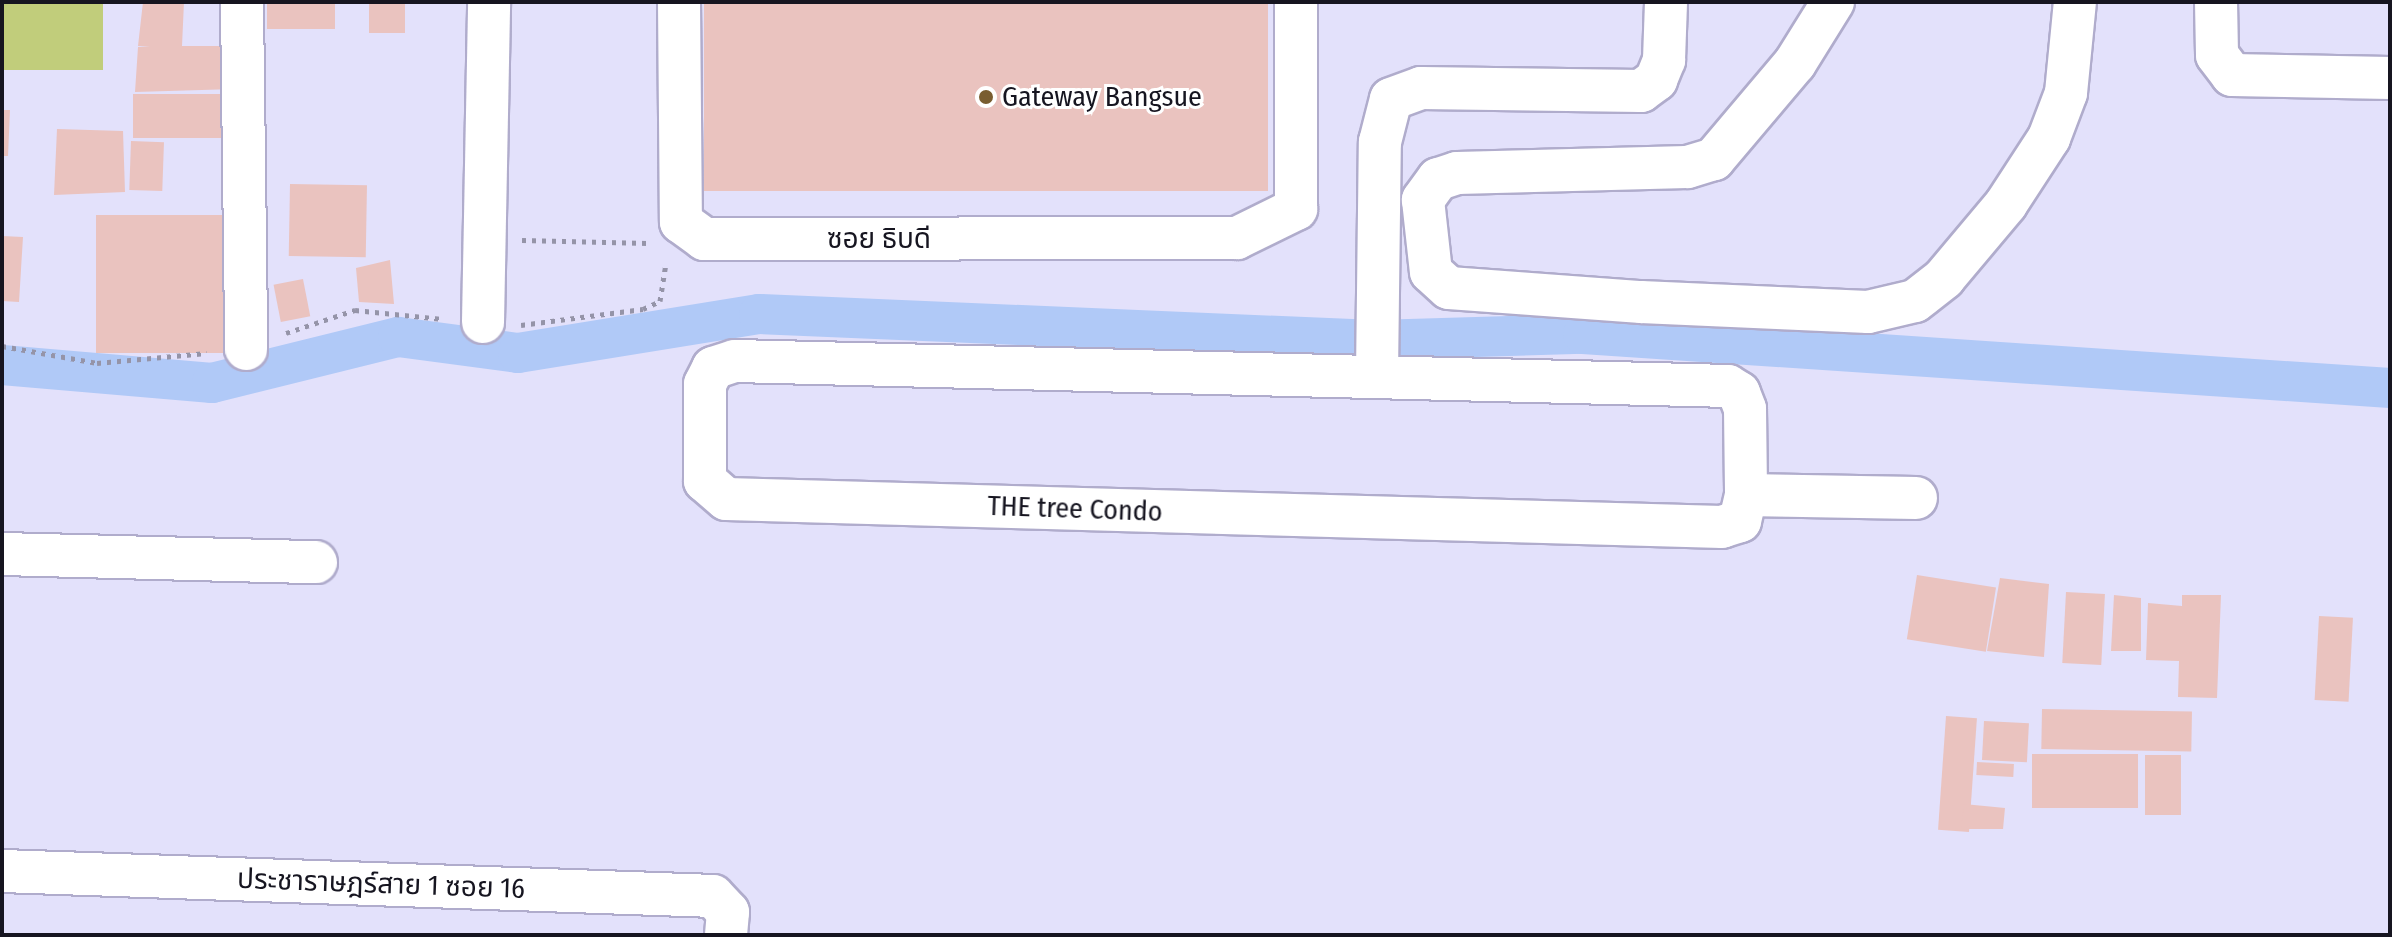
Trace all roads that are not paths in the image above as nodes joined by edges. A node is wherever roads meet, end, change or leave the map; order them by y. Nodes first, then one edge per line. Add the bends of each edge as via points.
1 (242, 2) edge
2 (489, 2) edge
3 (679, 2) edge
4 (1296, 2) edge
5 (1666, 2) edge
6 (1833, 2) edge
7 (2075, 2) edge
8 (2216, 2) edge
9 (2390, 78) edge
10 (483, 322) road end
11 (246, 349) dead end
12 (1378, 350) junction
13 (1746, 495) junction
14 (1916, 498) dead end
15 (2, 554) edge
16 (316, 562) dead end
17 (2, 871) edge
18 (726, 935) edge

1 - 11 street
2 - 10 street
3 - 4 street, ซอย ธิบดี via 681,222 704,239 1237,238 1296,209
5 - 12 street via 1664,60 1656,80 1641,91 1421,88 1391,99 1380,142
6 - 7 street via 1795,63 1714,159 1687,167 1457,173 1438,179 1423,200 1431,272 1449,288 1641,302 1868,312 1915,301 1944,278 2006,204 2049,138 2066,93
8 - 9 street via 2217,55 2232,75
12 - 13 street, THE tree Condo via 1728,386 1739,393 1745,409
12 - 13 street, THE tree Condo via 724,362 713,368 705,384 705,481 726,499 1722,527 1740,521
13 - 14 street
15 - 16 street
17 - 18 street, ประชาราษฎร์สาย 1 ซอย 16 via 713,896 728,912

